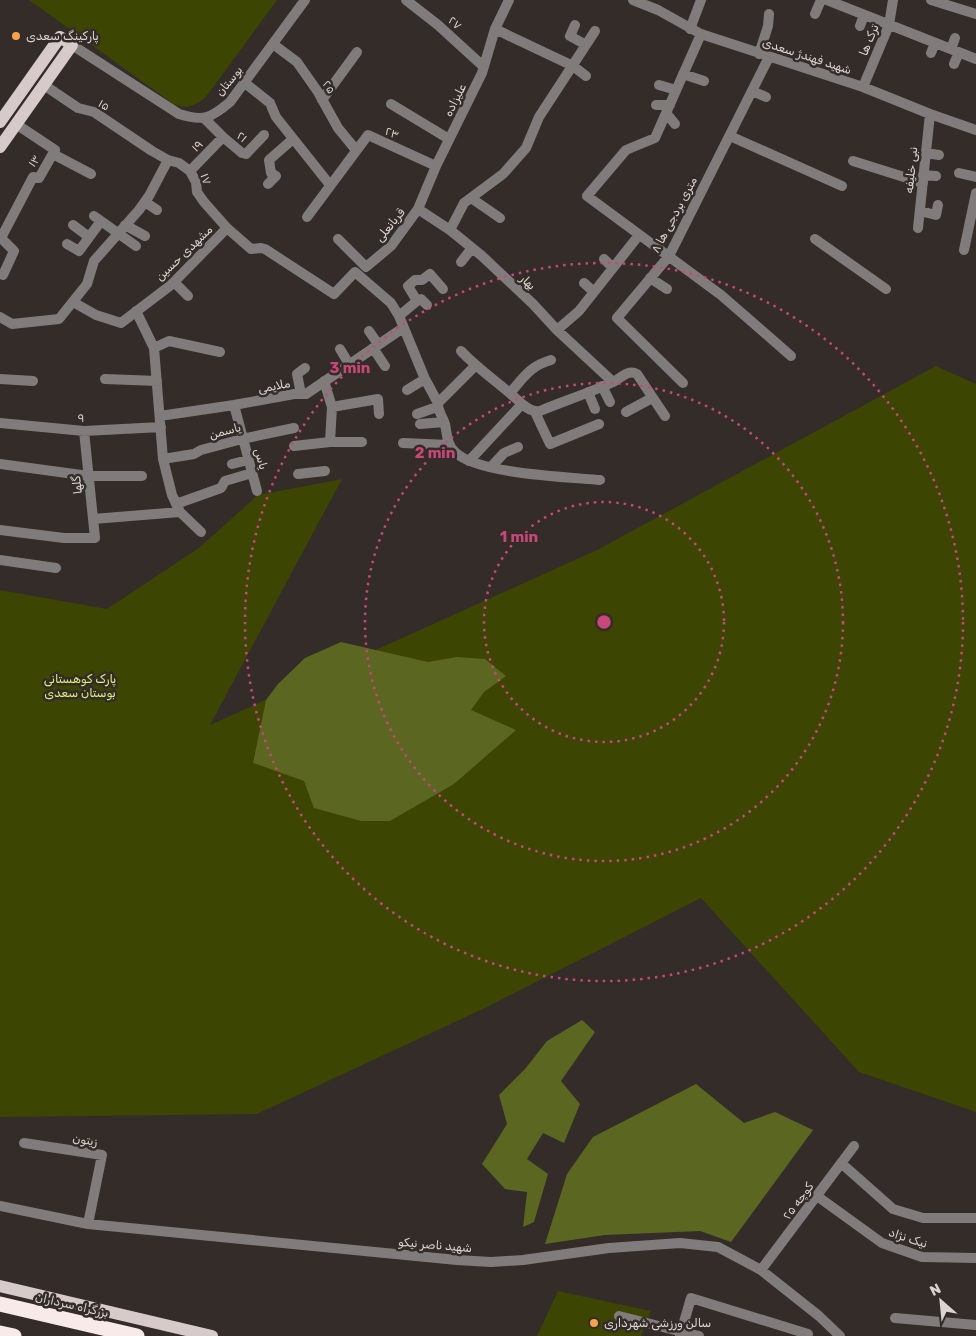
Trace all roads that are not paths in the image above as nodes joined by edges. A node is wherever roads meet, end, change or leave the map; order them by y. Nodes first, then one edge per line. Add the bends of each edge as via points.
1 (305, 0) edge
2 (406, 0) edge
3 (509, 0) edge
4 (634, 0) edge
5 (701, 0) edge
6 (821, 0) edge
7 (827, 0) edge
8 (893, 0) edge
9 (931, 0) edge
10 (769, 14) dead end
11 (815, 14) dead end
12 (976, 14) edge
13 (864, 15) junction
14 (575, 25) dead end
15 (889, 25) junction
16 (860, 26) dead end
17 (495, 29) junction
18 (690, 29) junction
19 (595, 31) dead end
20 (701, 34) junction
21 (955, 38) dead end
22 (935, 43) junction
23 (273, 44) junction
24 (72, 45) junction
25 (586, 45) junction
26 (955, 50) junction
27 (358, 52) dead end
28 (931, 53) dead end
29 (764, 55) junction
30 (976, 59) edge
31 (954, 64) dead end
32 (573, 66) junction
33 (484, 67) junction
34 (683, 74) junction
35 (586, 76) dead end
36 (704, 81) dead end
37 (245, 82) junction
38 (44, 85) junction
39 (659, 85) dead end
40 (863, 87) junction
41 (676, 90) junction
42 (752, 91) junction
43 (766, 97) dead end
44 (322, 100) junction
45 (391, 104) dead end
46 (656, 105) dead end
47 (668, 109) junction
48 (930, 114) junction
49 (205, 119) junction
50 (0, 122) edge
51 (16, 124) junction
52 (675, 124) dead end
53 (976, 130) edge
54 (264, 135) dead end
55 (730, 136) junction
56 (222, 137) junction
57 (293, 139) junction
58 (449, 139) junction
59 (0, 147) edge
60 (356, 150) junction
61 (152, 151) joint
62 (926, 153) junction
63 (53, 154) junction
64 (939, 155) dead end
65 (168, 160) junction
66 (853, 161) dead end
67 (436, 166) junction
68 (190, 172) junction
69 (958, 173) dead end
70 (91, 174) dead end
71 (936, 176) dead end
72 (976, 177) edge
73 (923, 179) junction
74 (268, 184) dead end
75 (330, 185) junction
76 (842, 186) dead end
77 (976, 193) edge
78 (471, 198) junction
79 (145, 202) junction
80 (938, 205) dead end
81 (418, 209) junction
82 (974, 209) edge
83 (157, 210) dead end
84 (920, 211) junction
85 (307, 218) dead end
86 (500, 218) dead end
87 (73, 225) dead end
88 (126, 225) junction
89 (227, 228) junction
90 (918, 228) dead end
91 (450, 230) junction
92 (118, 233) junction
93 (639, 235) junction
94 (145, 236) dead end
95 (89, 237) junction
96 (338, 239) dead end
97 (815, 239) dead end
98 (67, 244) dead end
99 (136, 246) dead end
100 (472, 248) junction
101 (964, 250) dead end
102 (669, 256) junction
103 (604, 259) dead end
104 (462, 262) dead end
105 (613, 268) junction
106 (3, 275) dead end
107 (650, 278) junction
108 (174, 282) junction
109 (584, 283) dead end
110 (443, 289) dead end
111 (667, 289) dead end
112 (886, 289) dead end
113 (594, 292) junction
114 (188, 296) dead end
115 (73, 302) junction
116 (136, 311) junction
117 (399, 316) junction
118 (0, 317) edge
119 (403, 328) junction
120 (557, 330) junction
121 (370, 331) dead end
122 (376, 346) junction
123 (154, 348) junction
124 (340, 348) dead end
125 (461, 351) dead end
126 (220, 352) dead end
127 (791, 356) dead end
128 (551, 360) dead end
129 (349, 364) junction
130 (385, 366) dead end
131 (476, 366) junction
132 (305, 368) dead end
133 (0, 379) edge
134 (105, 379) dead end
135 (425, 379) junction
136 (33, 381) dead end
137 (157, 381) junction
138 (324, 381) junction
139 (613, 382) junction
140 (683, 383) dead end
141 (602, 386) junction
142 (406, 390) dead end
143 (588, 392) junction
144 (510, 393) junction
145 (301, 394) junction
146 (652, 398) junction
147 (610, 402) dead end
148 (522, 404) junction
149 (234, 405) junction
150 (438, 405) junction
151 (332, 407) junction
152 (594, 409) dead end
153 (535, 412) junction
154 (626, 412) dead end
155 (379, 414) dead end
156 (160, 416) junction
157 (665, 416) dead end
158 (444, 422) junction
159 (0, 423) edge
160 (599, 424) dead end
161 (161, 427) junction
162 (294, 428) dead end
163 (84, 431) junction
164 (242, 439) junction
165 (330, 442) junction
166 (362, 442) dead end
167 (404, 443) dead end
168 (294, 446) dead end
169 (449, 446) junction
170 (518, 447) dead end
171 (163, 459) junction
172 (248, 460) junction
173 (469, 462) junction
174 (0, 464) edge
175 (232, 464) dead end
176 (491, 467) junction
177 (325, 471) dead end
178 (252, 473) junction
179 (298, 474) dead end
180 (89, 476) junction
181 (142, 476) dead end
182 (600, 480) dead end
183 (257, 491) dead end
184 (178, 508) junction
185 (93, 519) junction
186 (0, 530) edge
187 (201, 532) dead end
188 (0, 560) edge
189 (56, 568) dead end
190 (24, 1143) dead end
191 (854, 1146) dead end
192 (841, 1163) junction
193 (817, 1196) junction
194 (0, 1206) edge
195 (976, 1218) edge
196 (88, 1224) junction
197 (976, 1258) edge
198 (761, 1270) junction
199 (0, 1286) edge
200 (0, 1304) edge
201 (619, 1316) dead end
202 (895, 1318) dead end
203 (976, 1325) edge
204 (0, 1333) edge
205 (680, 1334) edge
206 (808, 1334) dead end
207 (14, 1336) edge
208 (137, 1336) edge
209 (212, 1336) edge
210 (699, 1336) edge
211 (840, 1336) edge

1 - 23 street, بوستان
2 - 33 street, ۲۷
3 - 17 street, علیزاده
4 - 18 street, شهید فهندژ سعدی
5 - 18 street
6 - 11 street
7 - 13 street
8 - 15 street, ترک ها
9 - 12 street
10 - 29 street, ۸ متری بردجی ها
13 - 15 street
13 - 16 street
14 - 25 street via 570,36
15 - 22 street
15 - 40 street, ترک ها
17 - 32 street
17 - 33 street, علیزاده
18 - 20 street, شهید فهندژ سعدی
19 - 25 street
20 - 29 street, شهید فهندژ سعدی
20 - 34 street
21 - 26 street
22 - 26 street
22 - 28 street
23 - 37 street, بوستان
23 - 44 street, ۲۵ via 297,62
24 - 38 main road
24 - 49 street via 180,114
24 - 50 main road via 60,37
25 - 32 street
26 - 30 street
26 - 31 street
27 - 44 street
29 - 40 street, شهید فهندژ سعدی
29 - 42 street, ۸ متری بردجی ها
32 - 35 street
32 - 78 street via 539,117 526,148 504,174
33 - 58 street, علیزاده
34 - 36 street
34 - 41 street
37 - 49 street, بوستان via 230,102
37 - 57 street via 270,103
38 - 51 main road
38 - 61 street, ۱۵ via 78,108 94,112
39 - 41 street
40 - 48 street, شهید فهندژ سعدی
41 - 47 street
42 - 43 street
42 - 55 street, ۸ متری بردجی ها
44 - 60 street, ۲۵ via 338,128
45 - 58 street
46 - 47 street
47 - 52 street
47 - 93 street via 656,138 626,150 587,196
48 - 53 street, شهید فهندژ سعدی
48 - 62 street, نبی خلیفه
49 - 56 street, ۲۱
51 - 59 main road
51 - 63 street, ۱۳ via 56,150
54 - 56 street, ۲۱ via 246,154
55 - 76 street
55 - 102 street, ۸ متری بردجی ها
56 - 68 street, ۱۹
57 - 74 street via 269,160 271,173 276,176
57 - 75 street
58 - 67 street, علیزاده
60 - 67 street, ۲۳ via 368,135
60 - 75 street, ۲۳
61 - 65 street, ۱۷
62 - 64 street
62 - 73 street, نبی خلیفه
63 - 70 street
63 - 106 street, ۱۳ via 39,178 33,178 1,238 14,251
65 - 68 street, ۱۷ via 179,163
65 - 79 street
66 - 73 street
67 - 81 street, علیزاده
68 - 89 street, ۱۷ via 197,192
69 - 72 street
71 - 73 street
73 - 84 street, نبی خلیفه
75 - 85 street, ۲۳
77 - 82 street
78 - 86 street
78 - 91 street via 464,203
79 - 83 street
79 - 88 street
80 - 84 street via 936,215
81 - 91 street, بهار
81 - 96 street, قربانعلی via 391,246 366,268
82 - 101 street
84 - 90 street, نبی خلیفه
87 - 95 street
88 - 92 street
88 - 94 street
89 - 108 street, مشهدی حسین
89 - 117 street, مشهدی حسین via 251,249 261,248 334,294 355,272 391,303
91 - 100 street, بهار
92 - 95 street via 97,219
92 - 99 street
92 - 115 street via 94,261 87,284
93 - 102 street
93 - 105 street
95 - 98 street via 78,251
97 - 112 street
100 - 104 street
100 - 120 street, بهار
102 - 107 street, ۸ متری بردجی ها
102 - 127 street via 721,295
103 - 105 street
105 - 113 street
107 - 111 street
107 - 140 street, ۸ متری بردجی ها via 617,318
108 - 114 street
108 - 116 street, مشهدی حسین
109 - 113 street
110 - 117 street via 430,274 422,280 415,280 408,286 422,303
113 - 120 street via 579,311
115 - 116 street, مشهدی حسین via 96,315 121,323
115 - 118 street via 59,319 12,324
116 - 123 street
117 - 119 street
119 - 122 street, ملایمی
119 - 135 street
120 - 139 street, بهار
121 - 122 street
122 - 129 street, ملایمی
122 - 130 street
123 - 126 street via 169,341
123 - 137 street
124 - 129 street
125 - 131 street
128 - 144 street via 532,368
129 - 138 street, ملایمی
131 - 144 street
131 - 150 street
132 - 145 street via 297,374
133 - 136 street
134 - 137 street
135 - 142 street
135 - 150 street
137 - 156 street
138 - 145 street, ملایمی
138 - 151 street
139 - 141 street
139 - 146 street via 633,372
141 - 143 street
141 - 147 street
143 - 152 street
143 - 153 street
144 - 148 street
145 - 149 street, ملایمی
146 - 154 street
146 - 157 street
148 - 153 street
148 - 173 street
149 - 156 street, ملایمی
149 - 164 street, یاس
150 - 158 street
150 - 158 street via 418,419
151 - 155 street via 378,399
151 - 165 street
153 - 160 street via 550,444
156 - 161 street
158 - 169 street
159 - 163 street, ۹
161 - 163 street, ۹
161 - 171 street
162 - 164 street, یاسمن
163 - 180 street, گلها
164 - 171 street, یاسمن via 194,454
164 - 172 street, یاس
165 - 166 street
165 - 168 street
167 - 169 street
169 - 173 street
170 - 176 street via 504,453
171 - 184 street
172 - 175 street
172 - 178 street, یاس
173 - 176 street
174 - 180 street
176 - 182 street via 502,471
177 - 179 street
178 - 183 street, یاس
178 - 184 street via 225,481 221,488
180 - 181 street
180 - 185 street, گلها
184 - 185 street
184 - 187 street
185 - 186 street, گلها via 95,538 64,538
188 - 189 street
190 - 196 street, زیتون via 102,1156
191 - 192 street, کوچه ۲۵
192 - 193 street, کوچه ۲۵
192 - 195 street via 893,1209 923,1218
193 - 197 street, نیک نژاد via 882,1243 922,1257
193 - 198 street, کوچه ۲۵
194 - 196 street, شهید ناصر نیکو
196 - 198 street, شهید ناصر نیکو via 491,1262 680,1243 718,1247
198 - 211 street, شهید ناصر نیکو
199 - 209 main road
200 - 208 highway, بزرگراه سرداران
201 - 205 street
202 - 203 street
204 - 207 highway
205 - 206 street via 691,1298
205 - 210 street

